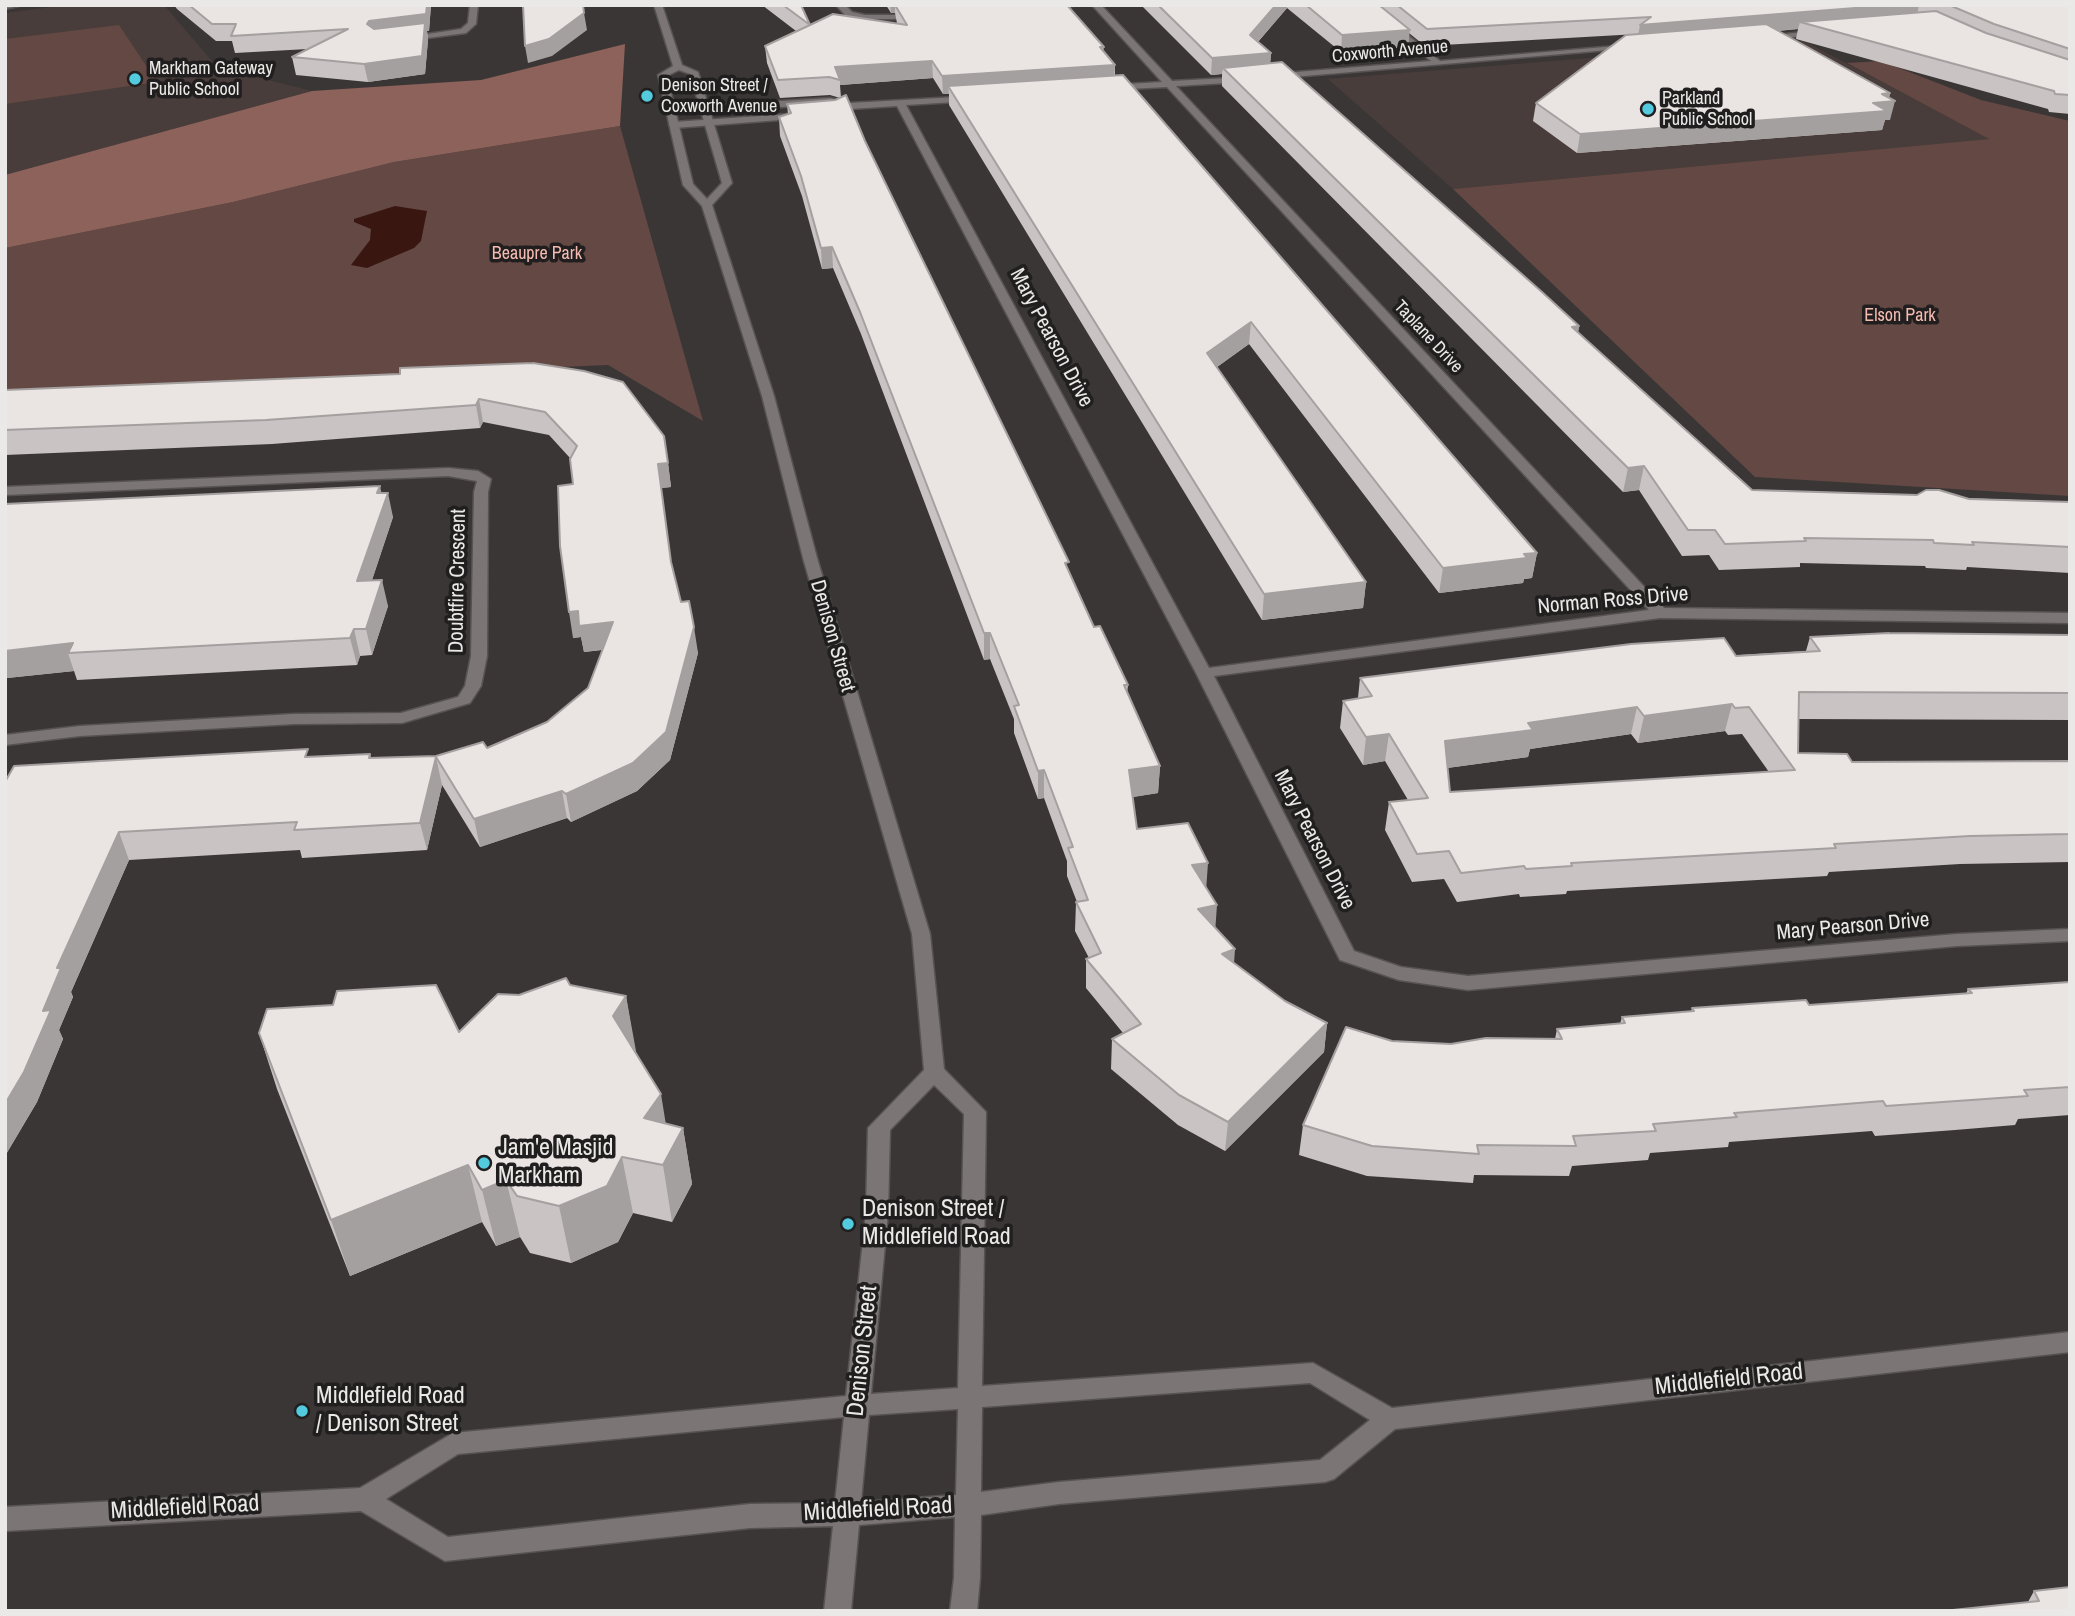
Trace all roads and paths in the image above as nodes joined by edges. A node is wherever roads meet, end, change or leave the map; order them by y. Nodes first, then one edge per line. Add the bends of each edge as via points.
1 (19, 5) edge
2 (474, 5) edge
3 (658, 5) edge
4 (840, 5) edge
5 (1075, 5) edge
6 (1096, 5) edge
7 (1365, 5) edge
8 (8, 6) edge
9 (1035, 8) edge
10 (929, 16) edge
11 (1835, 31) edge
12 (1757, 37) edge
13 (391, 40) edge
14 (1632, 48) edge
15 (1439, 64) junction
16 (678, 67) junction
17 (1170, 84) junction
18 (1102, 89) edge
19 (981, 97) edge
20 (900, 102) junction
21 (850, 106) junction
22 (705, 109) junction
23 (669, 111) junction
24 (836, 113) edge
25 (808, 115) edge
26 (709, 122) junction
27 (674, 125) junction
28 (707, 205) junction
29 (5, 491) edge
30 (1660, 613) junction
31 (2070, 618) edge
32 (1204, 673) junction
33 (5, 740) edge
34 (2070, 935) edge
35 (934, 1072) junction
36 (2070, 1342) edge
37 (970, 1398) junction
38 (858, 1406) junction
39 (1389, 1419) junction
40 (364, 1499) junction
41 (969, 1505) junction
42 (848, 1514) junction
43 (5, 1519) edge
44 (837, 1611) edge
45 (963, 1611) edge

1 - 8 street
2 - 13 street via 472,24 463,31
3 - 16 street
4 - 10 street via 866,17
5 - 9 street
6 - 17 street, Taplane Drive
7 - 15 street
11 - 12 street
14 - 15 street, Coxworth Avenue
15 - 17 street, Coxworth Avenue
16 - 22 street via 694,72
16 - 23 street, Denison Street via 662,75
17 - 18 street, Coxworth Avenue
17 - 30 street, Taplane Drive
19 - 20 street
20 - 21 street
20 - 32 street, Mary Pearson Drive
21 - 22 street via 830,101
21 - 24 street
22 - 23 street
22 - 26 street
23 - 27 street, Denison Street
25 - 26 street
26 - 27 street
26 - 28 street via 727,184
27 - 28 street, Denison Street via 688,185
28 - 35 street, Denison Street via 768,396 810,558 921,934
29 - 33 street, Doubtfire Crescent via 447,472 484,479 479,656 473,686 464,700 402,718 281,719
30 - 31 street, Norman Ross Drive
30 - 32 street, Norman Ross Drive
32 - 34 street, Mary Pearson Drive via 1347,955 1399,973 1468,983 1957,940
35 - 37 street via 975,1112
35 - 38 street, Denison Street via 878,1128 877,1213
36 - 39 street, Middlefield Road
37 - 38 street, Middlefield Road
37 - 39 street, Middlefield Road via 1313,1373
37 - 41 street
38 - 40 street, Middlefield Road via 453,1444
38 - 42 street, Denison Street
39 - 41 street, Middlefield Road via 1325,1471
40 - 42 street, Middlefield Road via 444,1549 750,1516
40 - 43 street, Middlefield Road
41 - 42 street, Middlefield Road
41 - 45 street
42 - 44 street, Denison Street

